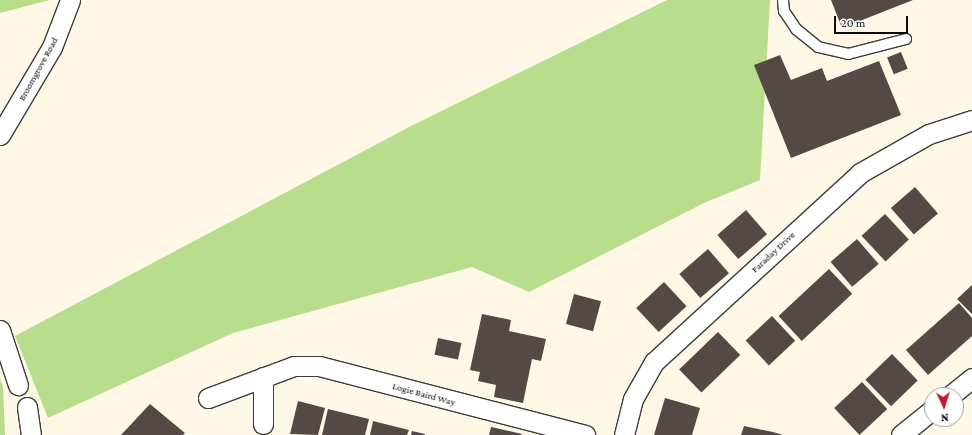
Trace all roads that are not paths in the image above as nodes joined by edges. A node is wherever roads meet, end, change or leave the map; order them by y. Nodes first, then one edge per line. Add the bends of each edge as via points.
1 (70, 0) edge
2 (783, 0) edge
3 (906, 39) dead end
4 (972, 120) edge
5 (0, 135) edge
6 (0, 330) edge
7 (263, 377) junction
8 (972, 378) edge
9 (18, 385) dead end
10 (960, 387) edge
11 (208, 398) dead end
12 (27, 408) dead end
13 (924, 416) edge
14 (264, 424) dead end
15 (550, 431) edge
16 (31, 435) edge
17 (585, 435) edge
18 (624, 435) edge
19 (901, 435) edge

1 - 5 street, Broomgrove Road via 52,47
2 - 3 lane via 784,12 796,29 818,47 848,54
4 - 18 street, Faraday Drive via 929,134 860,173 654,362 633,399
6 - 9 street
7 - 11 street, Logie Baird Way
7 - 14 street
7 - 15 street, Logie Baird Way via 294,366 319,366
8 - 10 street
12 - 16 street
13 - 19 street
15 - 17 street, Logie Baird Way

